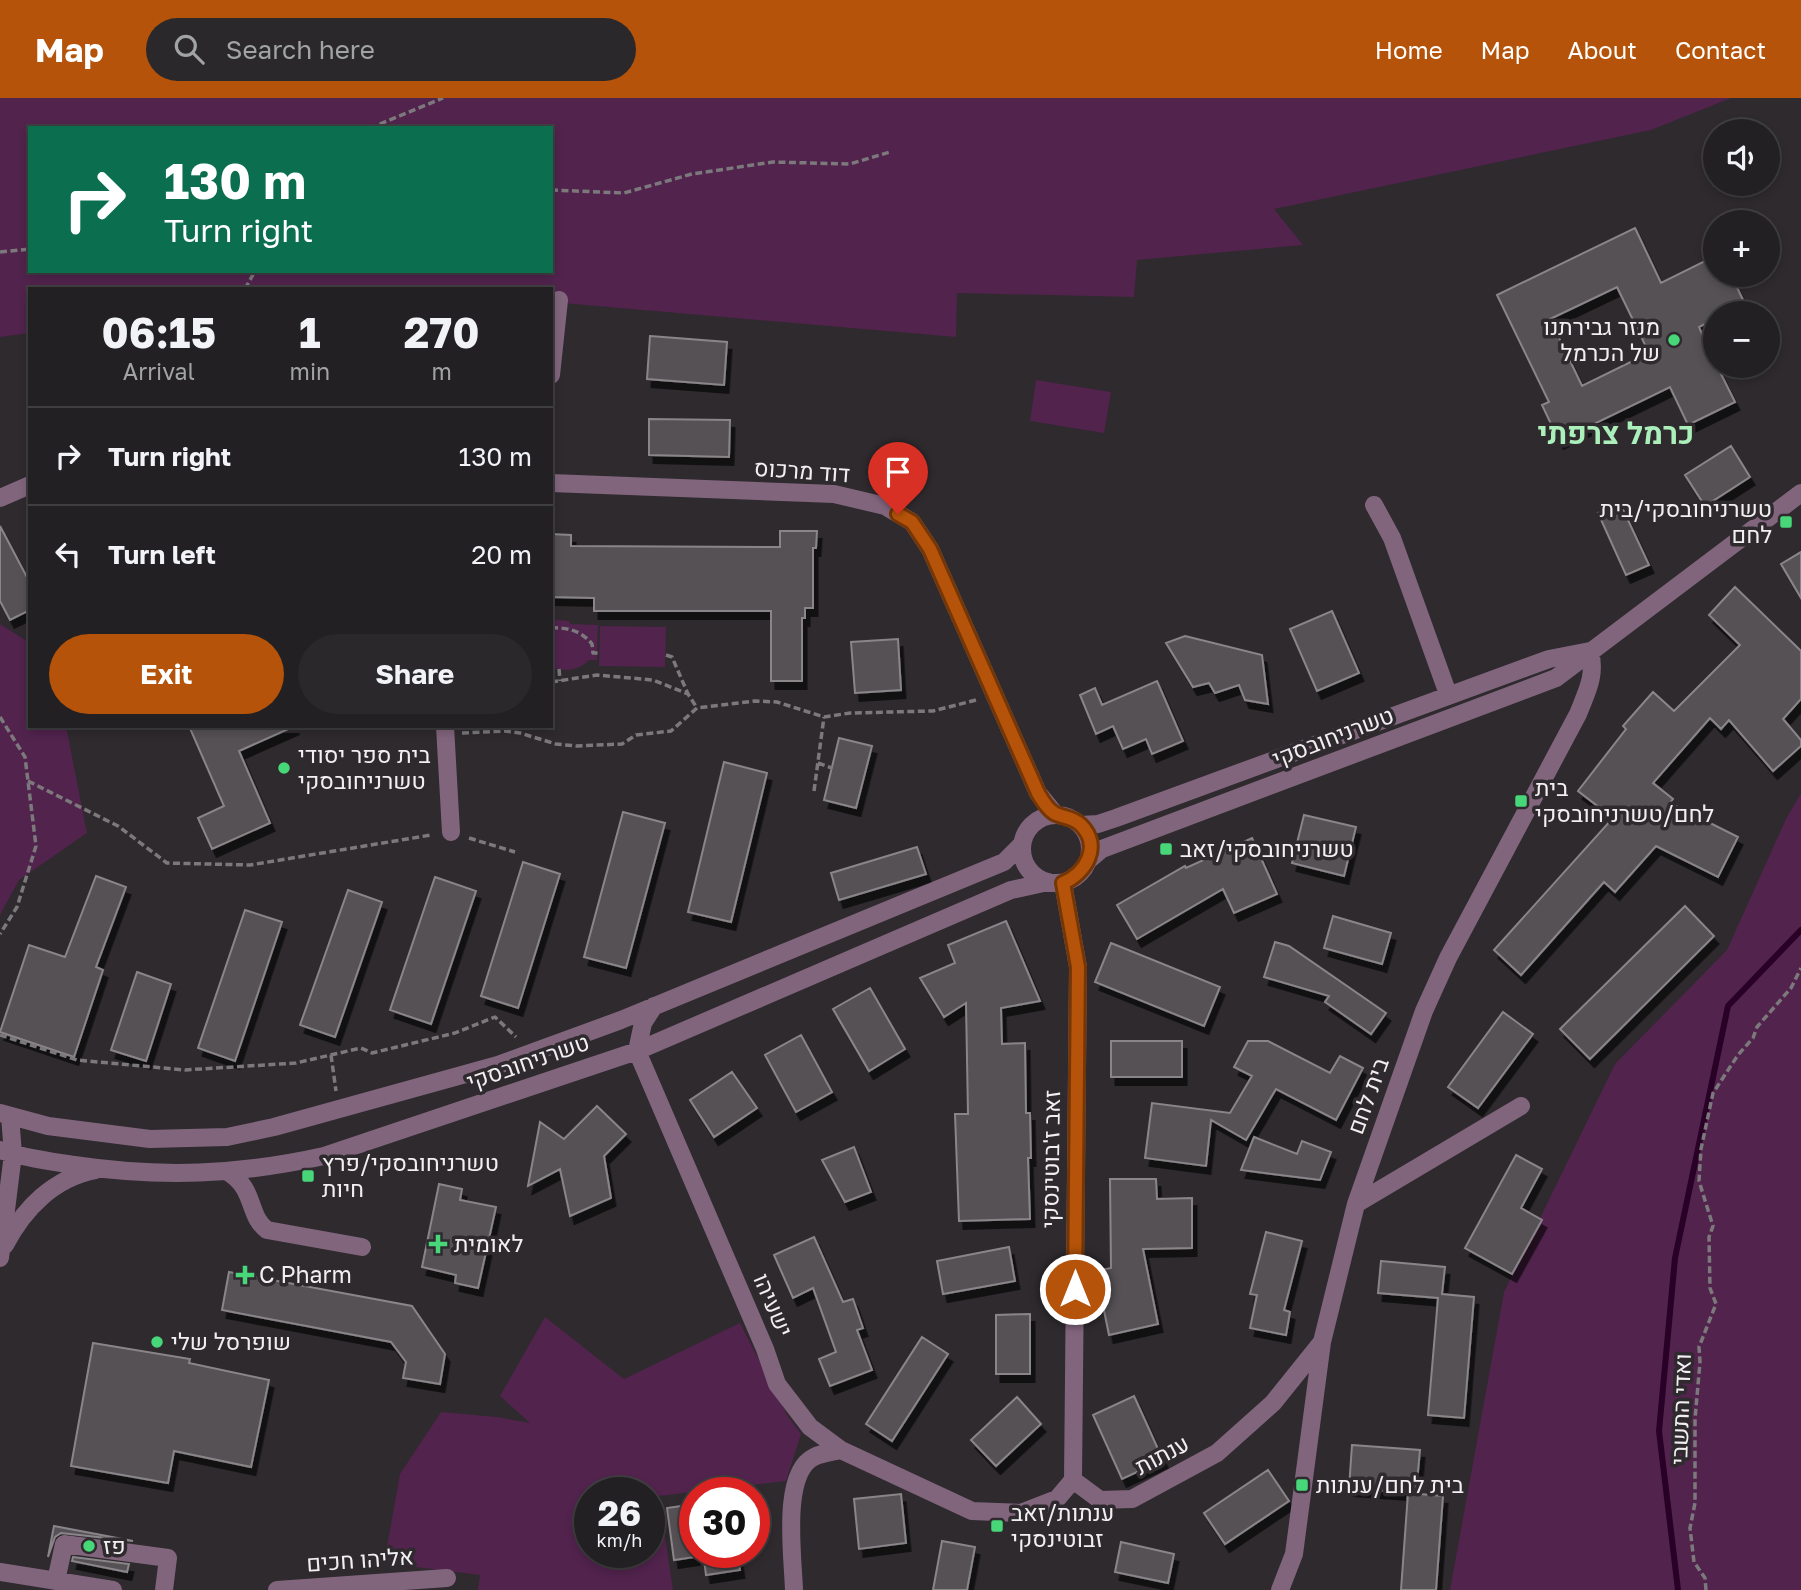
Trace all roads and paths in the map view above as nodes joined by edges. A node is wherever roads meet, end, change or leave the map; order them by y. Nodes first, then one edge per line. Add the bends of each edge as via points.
1 (443, 98) edge
2 (375, 126) edge
3 (890, 152) dead end
4 (553, 190) edge
5 (28, 249) edge
6 (0, 252) edge
7 (559, 300) dead end
8 (553, 356) edge
9 (553, 483) edge
10 (28, 486) edge
11 (1801, 493) edge
12 (0, 498) edge
13 (1374, 505) dead end
14 (553, 628) edge
15 (1590, 650) junction
16 (600, 653) dead end
17 (666, 655) dead end
18 (559, 669) dead end
19 (560, 681) junction
20 (553, 682) edge
21 (688, 694) junction
22 (1448, 694) junction
23 (995, 696) junction
24 (697, 708) junction
25 (0, 717) edge
26 (824, 718) junction
27 (446, 730) edge
28 (817, 763) junction
29 (832, 768) dead end
30 (28, 781) junction
31 (814, 791) dead end
32 (1038, 793) junction
33 (1055, 814) junction
34 (1034, 823) junction
35 (1081, 825) junction
36 (451, 832) junction
37 (1022, 844) junction
38 (515, 852) dead end
39 (1089, 860) junction
40 (1056, 882) junction
41 (0, 934) edge
42 (1801, 968) edge
43 (654, 1006) junction
44 (0, 1035) edge
45 (637, 1051) junction
46 (533, 1052) junction
47 (331, 1055) junction
48 (1521, 1106) dead end
49 (339, 1110) junction
50 (5, 1114) edge
51 (0, 1134) edge
52 (7, 1152) edge
53 (102, 1169) junction
54 (228, 1172) junction
55 (1356, 1204) junction
56 (362, 1247) dead end
57 (0, 1258) edge
58 (1322, 1342) junction
59 (841, 1450) junction
60 (1073, 1480) junction
61 (0, 1572) edge
62 (447, 1578) dead end
63 (67, 1585) edge
64 (113, 1590) edge
65 (163, 1590) edge
66 (277, 1590) edge
67 (794, 1590) edge
68 (1280, 1590) edge
69 (1706, 1590) edge

1 - 2 path
3 - 4 path via 850,164 773,162 692,174 624,193
5 - 6 path
7 - 8 street
9 - 23 street, דוד מרכוס via 834,494 885,506 912,522 930,549
10 - 12 street
11 - 15 street, טשרניחובסקי
13 - 22 street via 1392,538
14 - 16 path via 580,633 592,644 593,653
15 - 22 street, טשרניחובסקי via 1549,659
15 - 39 street, טשרניחובסקי via 1556,678 1535,687 1102,849
15 - 55 street, בית לחם via 1592,675 1578,714 1448,958
17 - 21 path
18 - 19 path
19 - 20 path
19 - 21 path via 597,675 637,677
21 - 24 path
22 - 35 street, טשרניחובסקי via 1116,818
23 - 26 path via 933,711
23 - 32 street, דוד מרכוס
24 - 26 path via 766,700
24 - 27 path via 671,731 636,735 622,744 576,746 505,731
25 - 30 path via 25,757
26 - 28 path
27 - 36 street
28 - 29 path
28 - 31 path
30 - 36 path via 118,826 167,863 250,865
30 - 41 path via 36,846 16,908
32 - 33 street, דוד מרכוס
32 - 34 street
33 - 34 street
33 - 35 street
34 - 37 street
35 - 39 street via 1090,841
36 - 38 path
37 - 40 street via 1031,872
37 - 43 street, טשרניחובסקי via 1004,862
39 - 40 street via 1074,878
40 - 45 street, טשרניחובסקי via 1011,890
40 - 60 street, זאב ז'בוטינסקי via 1078,967
42 - 69 path, ואדי התשבי via 1713,1093 1701,1149 1699,1181 1713,1226 1710,1288 1716,1304 1699,1347 1695,1503 1690,1528 1694,1562 1705,1578
43 - 45 street via 643,1023
43 - 46 street, טשרניחובסקי
44 - 47 path via 77,1060 186,1070 296,1063
45 - 54 street, טשרניחובסקי via 324,1156
45 - 59 street, ישעיהו via 777,1384 810,1427
46 - 47 path via 495,1017 455,1033 372,1053 361,1048
46 - 49 street, טשרניחובסקי
47 - 49 path
48 - 55 street
49 - 50 street, טשרניחובסקי via 228,1137 190,1139 101,1135
50 - 51 street
50 - 52 street
52 - 53 street, טשרניחובסקי
52 - 57 street
53 - 54 street, טשרניחובסקי
53 - 57 street via 72,1177 37,1200 15,1226
54 - 56 street via 244,1185 267,1230
55 - 58 street, בית לחם
58 - 60 street, ענתות via 1273,1403 1217,1453 1132,1499 1100,1500
58 - 68 street, בית לחם via 1294,1554
59 - 60 street via 972,1511 1021,1513 1057,1499
59 - 67 street via 814,1457 799,1471 792,1497
61 - 63 street
62 - 66 street, אליהו חכים
63 - 64 street
63 - 65 street via 64,1544 168,1558

